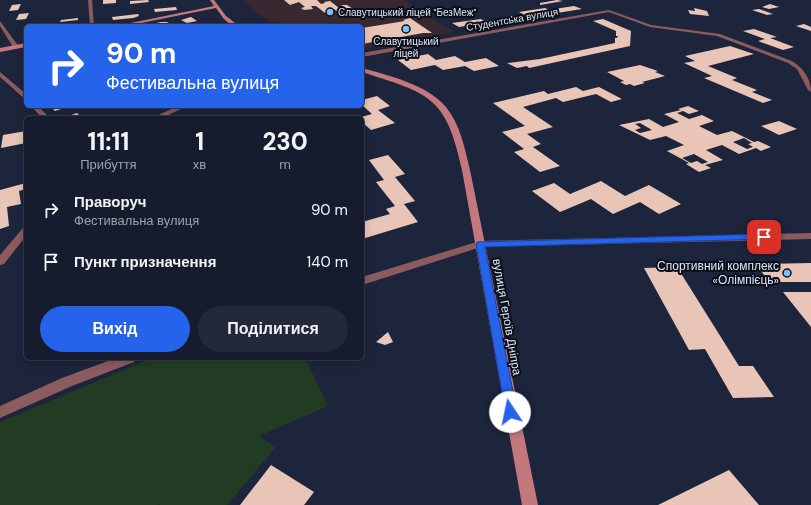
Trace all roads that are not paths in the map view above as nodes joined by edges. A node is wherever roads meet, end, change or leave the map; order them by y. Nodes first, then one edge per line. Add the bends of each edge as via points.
1 (90, 0) edge
2 (212, 0) edge
3 (216, 6) junction
4 (0, 22) edge
5 (92, 24) edge
6 (128, 24) edge
7 (234, 24) edge
8 (24, 45) edge
9 (16, 47) junction
10 (0, 50) edge
11 (364, 55) edge
12 (364, 71) edge
13 (0, 74) edge
14 (811, 90) edge
15 (24, 96) edge
16 (36, 108) edge
17 (179, 108) edge
18 (44, 116) edge
19 (161, 116) edge
20 (24, 232) edge
21 (811, 236) edge
22 (480, 244) junction
23 (0, 262) edge
24 (364, 280) edge
25 (125, 360) edge
26 (0, 412) edge
27 (530, 505) edge

1 - 5 street
2 - 3 street
3 - 6 street
3 - 7 street via 226,19
4 - 9 street
8 - 9 street
9 - 10 street
11 - 14 street, Студентська вулиця via 608,11 650,26 718,35 785,60 797,66
12 - 22 street, вулиця Героїв Дніпра via 414,88 431,98 445,111 458,140
13 - 15 street
16 - 18 street
17 - 19 street
20 - 23 street
21 - 22 street
22 - 24 street
22 - 27 street, вулиця Героїв Дніпра
25 - 26 street

